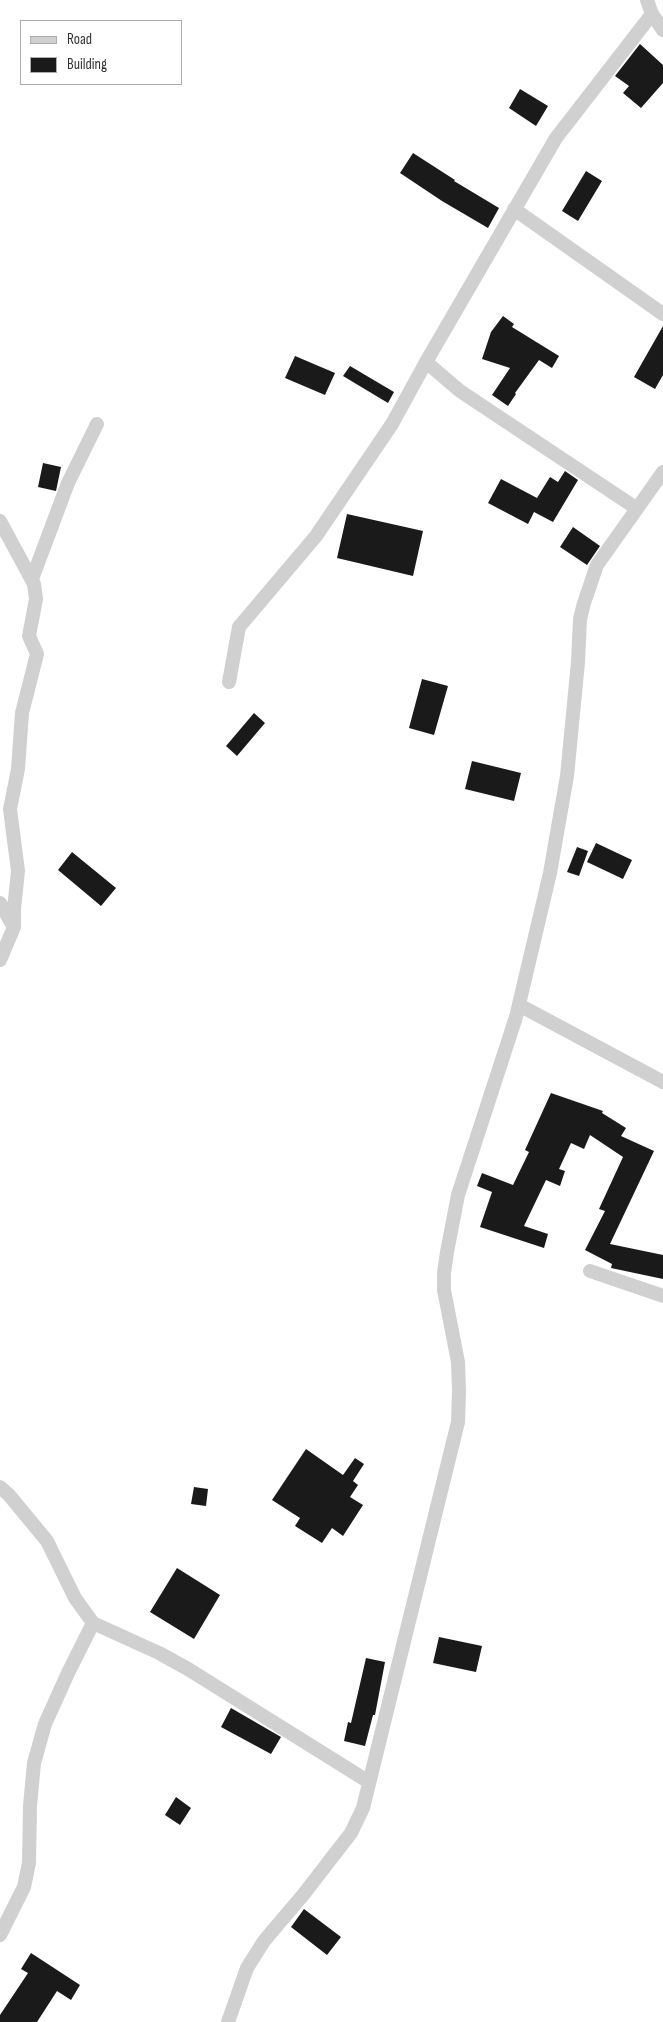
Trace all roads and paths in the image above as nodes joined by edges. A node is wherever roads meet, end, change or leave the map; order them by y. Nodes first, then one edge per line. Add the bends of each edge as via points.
1 (647, 0) edge
2 (652, 14) junction
3 (663, 30) edge
4 (514, 209) junction
5 (663, 314) edge
6 (426, 362) junction
7 (97, 424) dead end
8 (663, 472) edge
9 (636, 508) junction
10 (0, 521) edge
11 (32, 579) junction
12 (229, 682) dead end
13 (0, 903) edge
14 (14, 927) junction
15 (0, 960) edge
16 (519, 1005) junction
17 (663, 1082) edge
18 (590, 1271) dead end
19 (663, 1296) edge
20 (0, 1487) edge
21 (93, 1623) junction
22 (369, 1782) junction
23 (0, 1935) edge
24 (228, 2022) edge

1 - 2 street
2 - 3 street
2 - 4 street via 556,138
4 - 5 street
4 - 6 street
6 - 9 street via 460,391
6 - 12 street via 392,424 316,536 239,627
7 - 11 street via 68,483
8 - 9 street
9 - 16 street via 597,565 580,619 563,810
10 - 11 street
11 - 14 street via 36,599 29,636 37,654 22,714 18,769 10,809 18,872
13 - 14 street
14 - 15 street
16 - 17 street
16 - 22 street via 458,1195 447,1252 444,1290 458,1362 458,1422
18 - 19 street
20 - 21 street via 47,1541 75,1598
21 - 22 street via 188,1669
21 - 23 street via 45,1724 34,1763 29,1863 24,1887
22 - 24 street via 363,1808 351,1833 264,1941 247,1968

